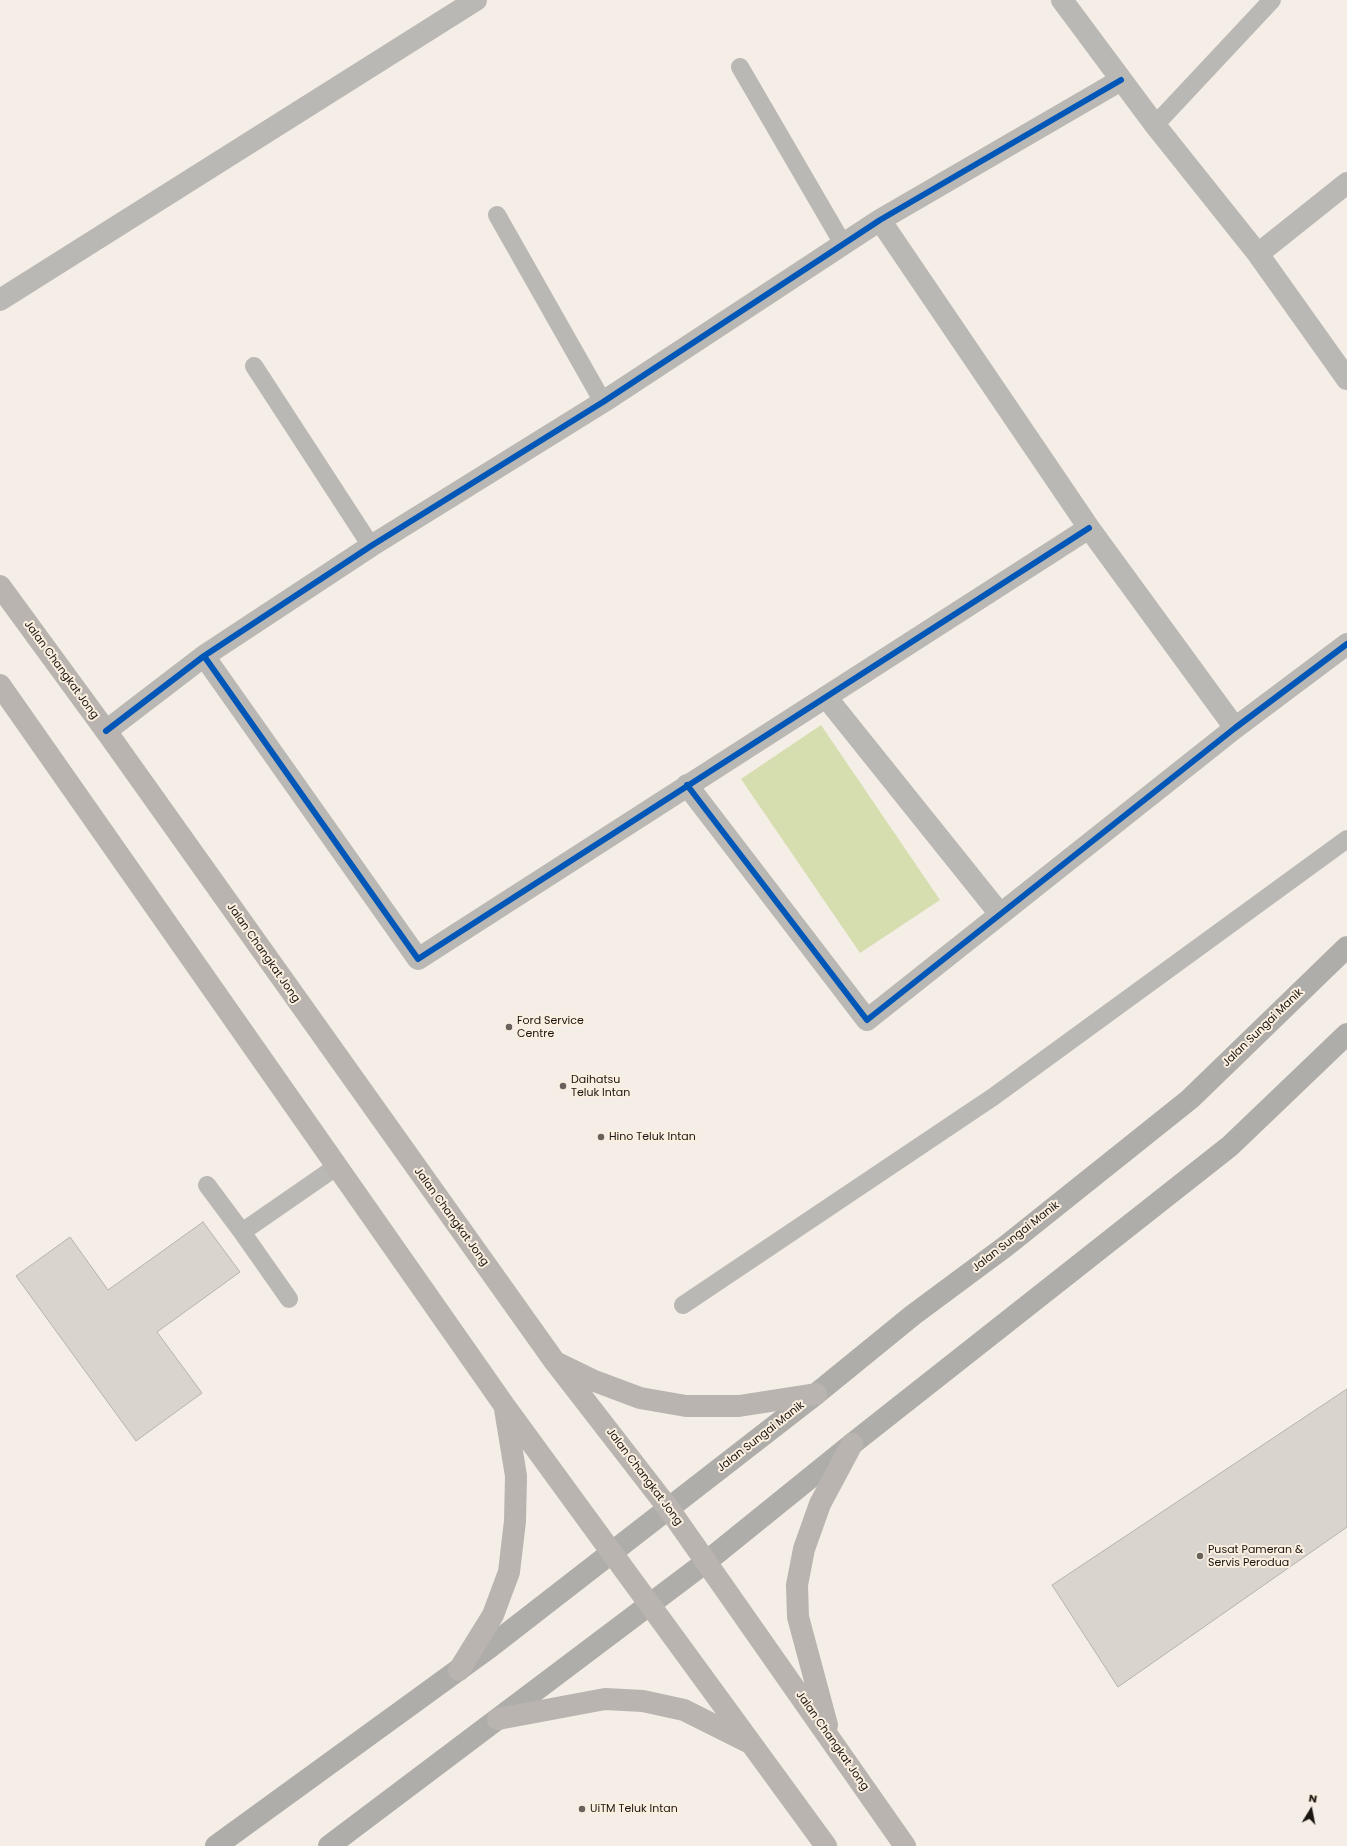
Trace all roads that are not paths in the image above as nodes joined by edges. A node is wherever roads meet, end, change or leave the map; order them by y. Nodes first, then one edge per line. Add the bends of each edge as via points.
1 (476, 0) edge
2 (1062, 0) edge
3 (1272, 0) edge
4 (740, 67) dead end
5 (1121, 80) junction
6 (1154, 124) junction
7 (1347, 183) edge
8 (496, 215) dead end
9 (880, 220) junction
10 (843, 244) junction
11 (1258, 254) junction
12 (0, 300) edge
13 (254, 366) dead end
14 (1347, 379) edge
15 (603, 402) junction
16 (1089, 528) junction
17 (371, 546) junction
18 (0, 586) edge
19 (1347, 644) edge
20 (204, 656) junction
21 (0, 685) edge
22 (826, 697) junction
23 (1235, 728) junction
24 (106, 731) junction
25 (687, 785) junction
26 (1347, 839) edge
27 (1000, 914) junction
28 (1347, 946) edge
29 (1347, 1034) edge
30 (336, 1167) junction
31 (207, 1185) dead end
32 (242, 1232) junction
33 (289, 1299) dead end
34 (683, 1305) dead end
35 (555, 1362) junction
36 (816, 1394) junction
37 (504, 1405) junction
38 (852, 1444) junction
39 (669, 1509) junction
40 (612, 1552) junction
41 (706, 1562) junction
42 (650, 1605) junction
43 (459, 1670) junction
44 (498, 1719) junction
45 (832, 1741) junction
46 (751, 1743) junction
47 (821, 1842) edge
48 (216, 1846) edge
49 (329, 1846) edge
50 (905, 1846) edge

1 - 12 street
2 - 5 street
3 - 6 lane
4 - 10 lane
5 - 6 street
5 - 9 street
6 - 11 street
7 - 11 street
8 - 15 lane
9 - 10 street
9 - 16 street
10 - 15 street
11 - 14 street
13 - 17 lane
15 - 17 street
16 - 22 street
16 - 23 street
17 - 20 street
18 - 24 highway, Jalan Changkat Jong
19 - 23 street
20 - 24 street
20 - 25 street via 418,959
21 - 30 highway
22 - 25 street
22 - 27 street
23 - 27 street
24 - 35 highway, Jalan Changkat Jong
25 - 27 street via 867,1020
26 - 34 lane via 993,1097
28 - 36 main road, Jalan Sungai Manik via 1190,1099
29 - 38 main road via 1230,1146
30 - 32 lane
30 - 37 highway
31 - 32 lane
32 - 33 lane
35 - 36 highway via 592,1380 640,1398 686,1406 739,1406
35 - 39 highway, Jalan Changkat Jong
36 - 39 main road, Jalan Sungai Manik
37 - 40 highway
37 - 43 highway via 516,1476 515,1521 509,1572 493,1615
38 - 41 main road
38 - 45 highway via 820,1504 804,1549 797,1585 798,1617
39 - 40 main road, Jalan Sungai Manik
39 - 41 highway, Jalan Changkat Jong
40 - 42 highway
40 - 43 main road, Jalan Sungai Manik
41 - 42 main road
41 - 45 highway, Jalan Changkat Jong
42 - 44 main road
42 - 46 highway
43 - 48 main road, Jalan Sungai Manik
44 - 46 highway via 605,1699 643,1701 684,1710
44 - 49 main road
45 - 50 highway, Jalan Changkat Jong
46 - 47 highway

